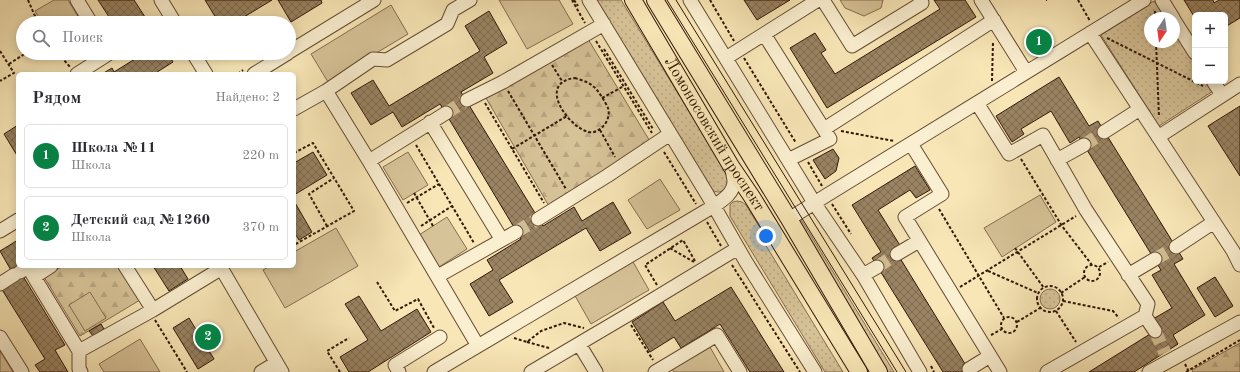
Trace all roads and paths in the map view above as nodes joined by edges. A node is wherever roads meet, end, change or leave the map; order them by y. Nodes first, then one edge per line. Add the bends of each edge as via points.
1 (28, 0) edge
2 (77, 0) edge
3 (162, 0) edge
4 (374, 0) edge
5 (470, 0) edge
6 (572, 0) edge
7 (589, 0) edge
8 (633, 0) edge
9 (655, 0) edge
10 (690, 0) edge
11 (818, 0) edge
12 (824, 0) edge
13 (920, 0) edge
14 (981, 0) edge
15 (1078, 0) edge
16 (1144, 0) edge
17 (1162, 0) edge
18 (1170, 12) edge
19 (35, 16) edge
20 (87, 16) edge
21 (171, 16) edge
22 (994, 20) junction
23 (604, 24) junction
24 (588, 27) dead end
25 (1180, 29) edge
26 (1096, 33) junction
27 (764, 34) junction
28 (593, 36) dead end
29 (1156, 48) edge
30 (1192, 48) edge
31 (296, 49) edge
32 (0, 52) edge
33 (547, 57) junction
34 (726, 58) junction
35 (16, 59) edge
36 (64, 60) edge
37 (99, 60) edge
38 (197, 60) edge
39 (277, 60) edge
40 (1157, 62) junction
41 (8, 64) junction
42 (74, 72) edge
43 (79, 72) edge
44 (205, 72) edge
45 (257, 72) edge
46 (1026, 72) junction
47 (1192, 77) edge
48 (637, 79) junction
49 (0, 81) edge
50 (562, 81) junction
51 (502, 82) junction
52 (1210, 84) edge
53 (1240, 84) edge
54 (623, 87) junction
55 (326, 91) junction
56 (480, 94) junction
57 (991, 94) junction
58 (1222, 95) junction
59 (602, 98) junction
60 (467, 100) tunnel mouth
61 (977, 103) junction
62 (296, 108) edge
63 (1140, 109) junction
64 (446, 113) tunnel mouth
65 (567, 116) junction
66 (1159, 118) dead end
67 (430, 122) junction
68 (824, 128) junction
69 (600, 130) junction
70 (1104, 132) tunnel mouth
71 (670, 134) junction
72 (410, 136) junction
73 (535, 136) junction
74 (1158, 137) junction
75 (658, 142) junction
76 (911, 144) junction
77 (1084, 145) tunnel mouth
78 (512, 149) junction
79 (1015, 150) junction
80 (296, 152) edge
81 (788, 160) junction
82 (1057, 160) junction
83 (370, 161) junction
84 (731, 166) junction
85 (622, 167) junction
86 (762, 175) junction
87 (334, 178) junction
88 (439, 184) junction
89 (745, 187) junction
90 (414, 193) dead end
91 (416, 197) junction
92 (572, 198) junction
93 (934, 199) junction
94 (815, 204) junction
95 (452, 206) junction
96 (714, 206) junction
97 (699, 208) dead end
98 (397, 209) junction
99 (1086, 210) junction
100 (549, 212) junction
101 (538, 219) tunnel mouth
102 (705, 219) dead end
103 (790, 219) junction
104 (430, 220) junction
105 (16, 221) edge
106 (1214, 222) junction
107 (2, 226) edge
108 (327, 226) junction
109 (434, 226) dead end
110 (1062, 226) junction
111 (411, 232) junction
112 (516, 232) tunnel mouth
113 (502, 240) junction
114 (919, 241) junction
115 (652, 243) junction
116 (296, 245) edge
117 (1176, 247) tunnel mouth
118 (670, 248) junction
119 (738, 248) junction
120 (1015, 248) dead end
121 (723, 249) dead end
122 (1236, 249) edge
123 (480, 252) junction
124 (1018, 252) junction
125 (897, 254) tunnel mouth
126 (1155, 260) tunnel mouth
127 (731, 262) dead end
128 (1092, 265) junction
129 (1240, 265) edge
130 (878, 267) tunnel mouth
131 (26, 268) edge
132 (29, 268) edge
133 (48, 268) edge
134 (126, 268) edge
135 (219, 268) edge
136 (222, 268) edge
137 (988, 271) junction
138 (1128, 275) junction
139 (438, 276) junction
140 (863, 276) junction
141 (979, 276) junction
142 (34, 277) junction
143 (1085, 277) junction
144 (377, 282) dead end
145 (0, 284) edge
146 (658, 288) dead end
147 (1044, 288) junction
148 (951, 292) junction
149 (1038, 293) junction
150 (1061, 293) junction
151 (1063, 301) junction
152 (1040, 308) junction
153 (151, 310) junction
154 (1056, 311) junction
155 (626, 316) junction
156 (1145, 316) junction
157 (1004, 318) junction
158 (1017, 322) junction
159 (1240, 322) edge
160 (589, 328) dead end
161 (1126, 328) junction
162 (1155, 332) tunnel mouth
163 (498, 334) junction
164 (0, 337) edge
165 (440, 337) joint
166 (349, 338) dead end
167 (1240, 340) edge
168 (527, 342) junction
169 (579, 344) junction
170 (478, 346) junction
171 (80, 351) junction
172 (1082, 352) junction
173 (564, 353) junction
174 (990, 356) junction
175 (279, 367) edge
176 (969, 369) dead end
177 (657, 371) edge
178 (22, 372) edge
179 (81, 372) edge
180 (187, 372) edge
181 (261, 372) edge
182 (340, 372) edge
183 (399, 372) edge
184 (434, 372) edge
185 (531, 372) edge
186 (596, 372) edge
187 (740, 372) edge
188 (800, 372) edge
189 (815, 372) edge
190 (859, 372) edge
191 (879, 372) edge
192 (920, 372) edge
193 (1000, 372) edge
194 (1047, 372) edge
195 (1149, 372) edge
196 (1186, 372) edge

1 - 19 path
2 - 20 street
3 - 21 street
4 - 31 street
5 - 55 street via 453,10 447,24 387,60 373,59
6 - 24 path
7 - 23 street
8 - 84 main road, Ломоносовский проспект
9 - 86 main road, Ломоносовский проспект
10 - 34 street
11 - 27 street
12 - 13 street via 852,46 922,3
14 - 22 street
15 - 26 path
16 - 26 street
17 - 18 street
22 - 46 street
22 - 57 path
22 - 68 street
23 - 33 street
23 - 48 street
25 - 30 street
26 - 40 path
26 - 46 street
26 - 63 street
27 - 34 street
27 - 68 street
28 - 54 path
29 - 40 path
32 - 41 path
33 - 50 path
33 - 51 street
34 - 81 street
35 - 41 path
36 - 42 path
37 - 43 street
38 - 44 street
39 - 45 street
40 - 47 path
40 - 66 path
41 - 49 path via 14,73
46 - 57 street
48 - 54 path
48 - 71 street
50 - 59 path via 567,78 583,80 594,86
50 - 65 path via 556,96
51 - 56 street
51 - 73 path
52 - 58 street
53 - 58 street
54 - 59 path
54 - 75 path
55 - 62 street
55 - 83 street
56 - 60 street
56 - 78 path
57 - 61 street
58 - 74 street
59 - 69 path via 608,108 608,117
61 - 76 street
61 - 79 street via 1009,154
63 - 70 street
63 - 74 street
64 - 67 street
65 - 69 path via 582,130 590,133
65 - 73 path
67 - 72 street
67 - 113 street
68 - 76 path
68 - 81 street via 830,139
69 - 85 path
71 - 75 street
71 - 96 street
72 - 83 street
72 - 88 path
73 - 78 path
73 - 92 path
74 - 106 street
75 - 85 street
75 - 97 path
76 - 93 street via 942,194
76 - 94 street
77 - 82 street
78 - 100 path
79 - 82 street via 1043,135
79 - 110 path
80 - 87 path via 312,143
81 - 94 street
82 - 99 street
83 - 98 street
84 - 89 main road, Ломоносовский проспект
84 - 96 street via 734,181 732,188 726,198
85 - 92 street
86 - 89 main road via 763,183 759,189
86 - 103 main road, Ломоносовский проспект
87 - 108 path via 309,194
87 - 108 path via 354,211
88 - 91 path
88 - 95 path
89 - 190 main road, Ломоносовский проспект
90 - 91 path
91 - 98 path
91 - 104 path
92 - 100 street
93 - 114 street via 904,217
93 - 141 path
94 - 103 street
94 - 140 street
95 - 104 path
95 - 123 path
96 - 115 street
96 - 119 street
98 - 111 street
99 - 110 path
99 - 138 street
100 - 101 street
102 - 121 path
103 - 191 main road, Ломоносовский проспект
104 - 109 path
104 - 111 path
105 - 107 street
106 - 117 street
106 - 122 street
108 - 116 path
110 - 124 path
110 - 128 path
111 - 139 street
112 - 113 street
113 - 123 street
114 - 125 street
114 - 148 street
115 - 118 path
115 - 163 street
118 - 118 path via 677,252 696,264 683,240
118 - 146 path via 645,265
119 - 155 street
119 - 189 street
120 - 124 path
122 - 129 street
123 - 139 street
124 - 137 path
124 - 147 path
126 - 138 street
127 - 188 path
128 - 143 path via 1085,269
128 - 143 path via 1100,270 1099,278 1092,281
130 - 140 street
131 - 145 street
132 - 142 street
133 - 142 street
134 - 153 street
135 - 153 street
136 - 175 street
137 - 141 path
137 - 149 path
138 - 156 street via 1148,304
139 - 170 street
140 - 192 street
141 - 148 path
141 - 157 path
142 - 171 street
143 - 150 path
144 - 165 path via 395,311 418,299
147 - 149 path
147 - 150 path via 1055,287
148 - 174 street
149 - 152 path via 1037,301
150 - 151 path
151 - 154 path
151 - 161 path via 1113,311
152 - 154 path via 1048,312
152 - 158 path
153 - 171 street
153 - 180 path
154 - 172 path
155 - 169 street
155 - 177 path
156 - 161 street
156 - 162 street
157 - 158 path via 1011,317
157 - 158 path via 1001,323 1002,329 1009,333 1014,332
159 - 195 street via 1168,356
160 - 168 path via 564,323 541,331
161 - 172 street
163 - 168 path
163 - 170 street
164 - 178 street
165 - 183 street via 395,365
166 - 182 path via 328,351
167 - 196 path
168 - 173 path
169 - 173 street
169 - 186 street
170 - 184 street
171 - 179 street
172 - 194 street
173 - 185 street
174 - 176 street
174 - 193 street
175 - 181 street
177 - 187 street via 717,335

